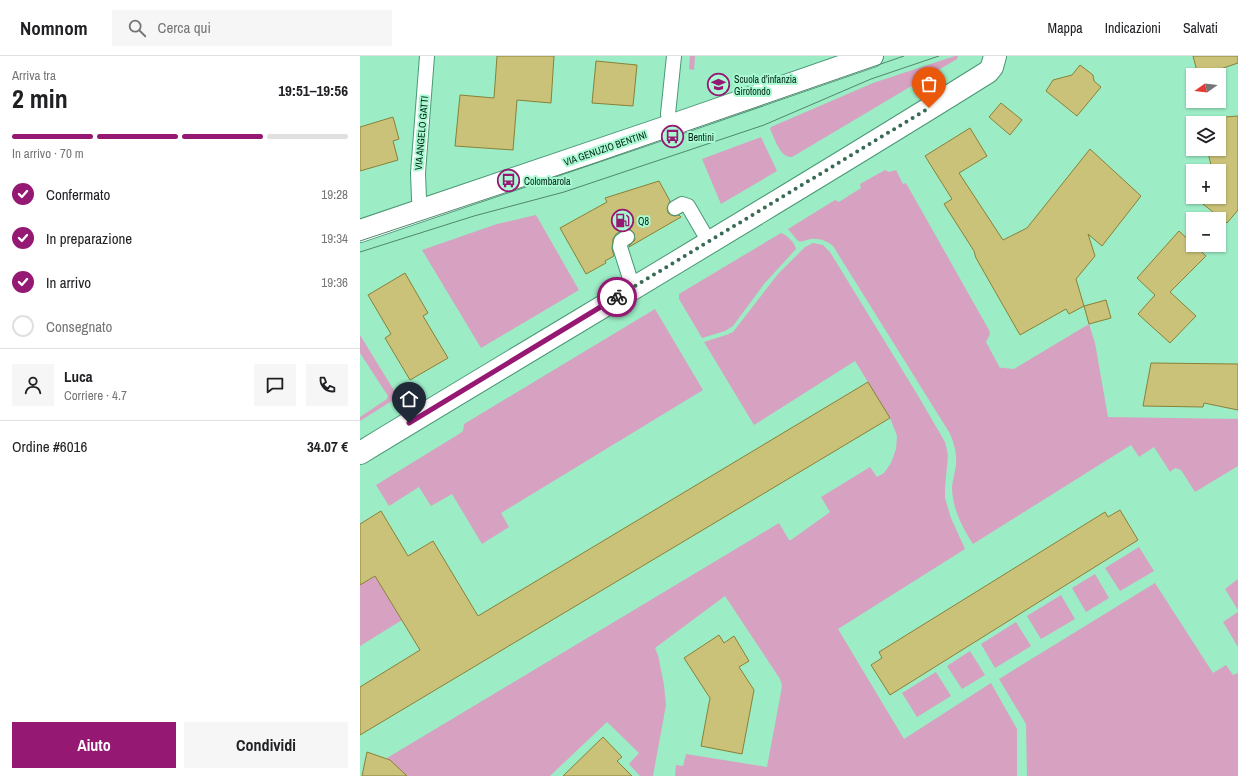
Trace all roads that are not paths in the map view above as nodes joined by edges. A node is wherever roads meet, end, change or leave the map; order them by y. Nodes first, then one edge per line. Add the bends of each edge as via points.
1 (427, 56) edge
2 (674, 56) edge
3 (872, 56) edge
4 (995, 56) edge
5 (670, 126) junction
6 (675, 208) dead end
7 (421, 210) junction
8 (360, 231) edge
9 (627, 237) dead end
10 (709, 242) junction
11 (633, 288) junction
12 (360, 453) edge

1 - 7 lane, VIA ANGELO GATTI via 418,173
2 - 5 lane via 668,114
3 - 5 street, VIA GENUZIO BENTINI
4 - 10 street via 988,72
5 - 7 street, VIA GENUZIO BENTINI
6 - 10 lane via 682,204 688,206
7 - 8 street, VIA GENUZIO BENTINI
9 - 11 lane via 621,241 620,247
10 - 11 street
11 - 12 street

